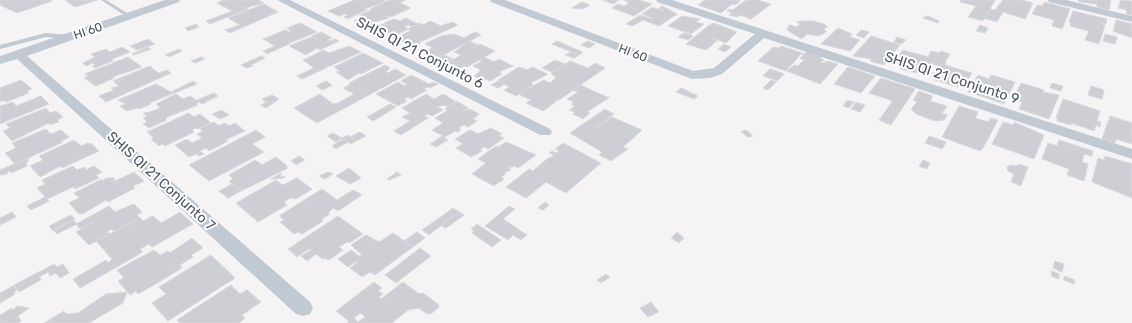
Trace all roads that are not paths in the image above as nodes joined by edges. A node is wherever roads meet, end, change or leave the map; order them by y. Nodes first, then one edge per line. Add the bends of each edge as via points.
1 (103, 0) edge
2 (175, 0) edge
3 (282, 0) edge
4 (495, 0) edge
5 (661, 0) edge
6 (1053, 0) edge
7 (129, 16) junction
8 (1132, 19) edge
9 (762, 33) junction
10 (69, 37) junction
11 (0, 48) edge
12 (19, 55) junction
13 (0, 60) edge
14 (545, 132) dead end
15 (1132, 154) edge
16 (303, 308) dead end

1 - 7 lane
2 - 7 street, HI 60
3 - 14 street, SHIS QI 21 Conjunto 6
4 - 9 street, HI 60 via 692,75 718,71
5 - 9 street, SHIS QI 21 Conjunto 9
6 - 8 street
7 - 10 street, HI 60
9 - 15 street, SHIS QI 21 Conjunto 9
10 - 11 lane via 46,35
10 - 12 street, HI 60
12 - 13 street, HI 60
12 - 16 street, SHIS QI 21 Conjunto 7

